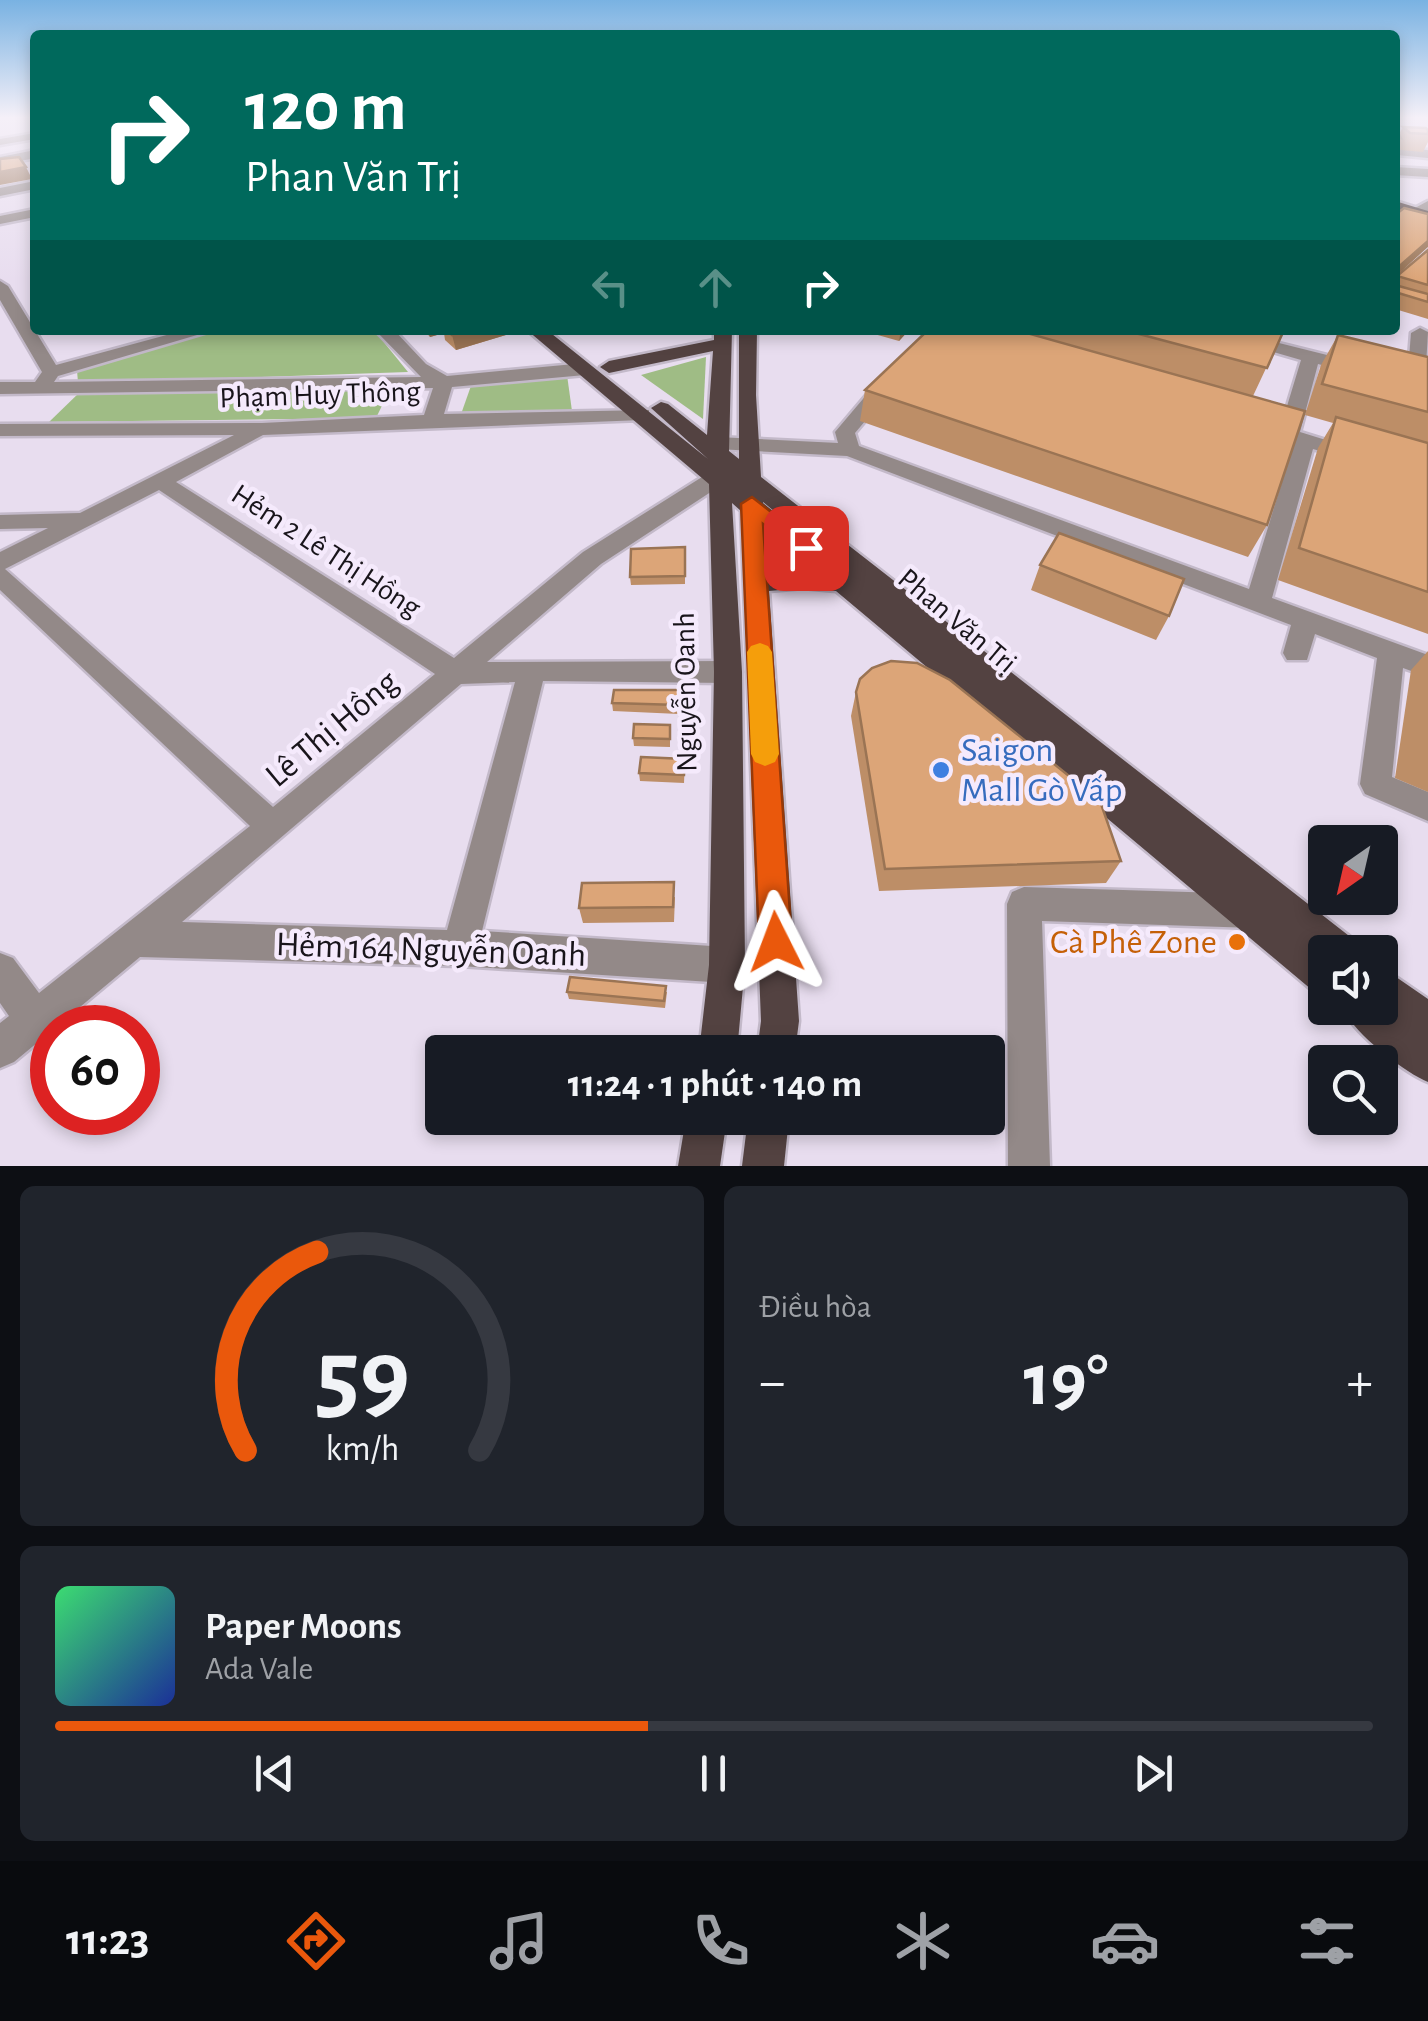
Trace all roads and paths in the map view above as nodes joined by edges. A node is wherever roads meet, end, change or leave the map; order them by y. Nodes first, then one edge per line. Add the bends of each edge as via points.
1 (30, 186) edge
2 (0, 192) edge
3 (30, 200) edge
4 (0, 206) edge
5 (1400, 210) edge
6 (1426, 213) edge
7 (30, 214) edge
8 (0, 220) edge
9 (0, 286) edge
10 (28, 320) edge
11 (1420, 333) dead end
12 (32, 335) edge
13 (190, 335) edge
14 (388, 335) edge
15 (542, 335) edge
16 (567, 335) edge
17 (748, 335) edge
18 (1227, 335) edge
19 (722, 337) edge
20 (1311, 357) junction
21 (609, 366) junction
22 (585, 369) junction
23 (896, 374) edge
24 (417, 375) junction
25 (1406, 381) edge
26 (44, 382) junction
27 (444, 382) junction
28 (0, 388) edge
29 (0, 414) edge
30 (642, 414) junction
31 (432, 420) junction
32 (401, 421) junction
33 (1252, 424) edge
34 (262, 429) junction
35 (9, 430) edge
36 (1297, 438) junction
37 (749, 445) junction
38 (850, 450) junction
39 (717, 458) junction
40 (1375, 461) edge
41 (160, 481) junction
42 (751, 492) junction
43 (84, 520) junction
44 (0, 522) edge
45 (1072, 533) junction
46 (0, 562) edge
47 (1104, 573) edge
48 (0, 576) edge
49 (1195, 579) junction
50 (849, 583) junction
51 (756, 584) junction
52 (1138, 587) edge
53 (1258, 602) junction
54 (1306, 620) junction
55 (1391, 652) junction
56 (1297, 653) dead end
57 (1428, 666) edge
58 (532, 670) junction
59 (728, 672) junction
60 (457, 674) junction
61 (1428, 806) edge
62 (273, 827) junction
63 (1262, 908) junction
64 (1310, 935) edge
65 (135, 939) junction
66 (460, 948) junction
67 (1308, 958) edge
68 (727, 965) junction
69 (0, 971) edge
70 (1398, 999) edge
71 (54, 1005) edge
72 (30, 1013) edge
73 (1428, 1023) edge
74 (30, 1024) edge
75 (1383, 1025) edge
76 (720, 1035) edge
77 (778, 1035) edge
78 (0, 1048) edge
79 (1428, 1062) edge
80 (704, 1135) edge
81 (767, 1135) edge
82 (699, 1166) edge
83 (763, 1166) edge
84 (1030, 1166) edge

1 - 2 street
3 - 4 street
5 - 6 main road
7 - 8 street
9 - 10 street
11 - 25 street
12 - 26 street
13 - 26 street
14 - 24 street
15 - 22 main road, Phan Văn Trị
16 - 21 main road, Phan Văn Trị
17 - 37 main road
18 - 20 street
19 - 21 main road
19 - 39 main road, Nguyễn Oanh
20 - 25 street
20 - 36 street
21 - 39 main road, Phan Văn Trị
22 - 27 street, Phạm Huy Thông
22 - 30 main road, Phan Văn Trị
23 - 38 street via 844,432
24 - 26 street, Phạm Huy Thông
24 - 27 street
24 - 32 street
26 - 28 street, Phạm Huy Thông
26 - 29 street
26 - 35 street via 52,396
27 - 31 street
30 - 31 street, Phạm Huy Thông
30 - 39 main road, Phan Văn Trị
31 - 32 street, Phạm Huy Thông
32 - 34 street, Phạm Huy Thông
33 - 36 street
34 - 35 street, Phạm Huy Thông
34 - 41 street
36 - 40 street
36 - 53 street
37 - 38 street
37 - 39 street
37 - 42 main road
38 - 45 street
39 - 42 main road, Phan Văn Trị
39 - 59 main road, Nguyễn Oanh
39 - 60 street, Lê Thị Hồng
41 - 43 street
41 - 60 street, Hẻm 2 Lê Thị Hồng
42 - 50 main road, Phan Văn Trị
42 - 51 main road
42 - 63 main road, Phan Văn Trị
43 - 44 street
43 - 46 street
45 - 47 street via 1078,553
45 - 49 street
48 - 62 street
49 - 52 street via 1176,589
49 - 53 street
50 - 51 main road
50 - 63 main road, Phan Văn Trị
51 - 77 main road
53 - 54 street
54 - 55 street
54 - 56 street
55 - 57 street
55 - 61 street via 1376,784
58 - 59 street
58 - 60 street
58 - 66 street
59 - 68 main road, Nguyễn Oanh
60 - 62 street, Lê Thị Hồng
62 - 65 street, Lê Thị Hồng
63 - 64 main road, Phan Văn Trị
63 - 67 main road, Phan Văn Trị
63 - 84 street via 1024,904
65 - 66 street, Hẻm 164 Nguyễn Oanh
65 - 71 street, Lê Thị Hồng
66 - 68 street, Hẻm 164 Nguyễn Oanh
68 - 76 main road, Nguyễn Oanh
69 - 72 street
70 - 73 main road
74 - 78 street, Lê Thị Hồng
75 - 79 main road
80 - 82 main road
81 - 83 main road

